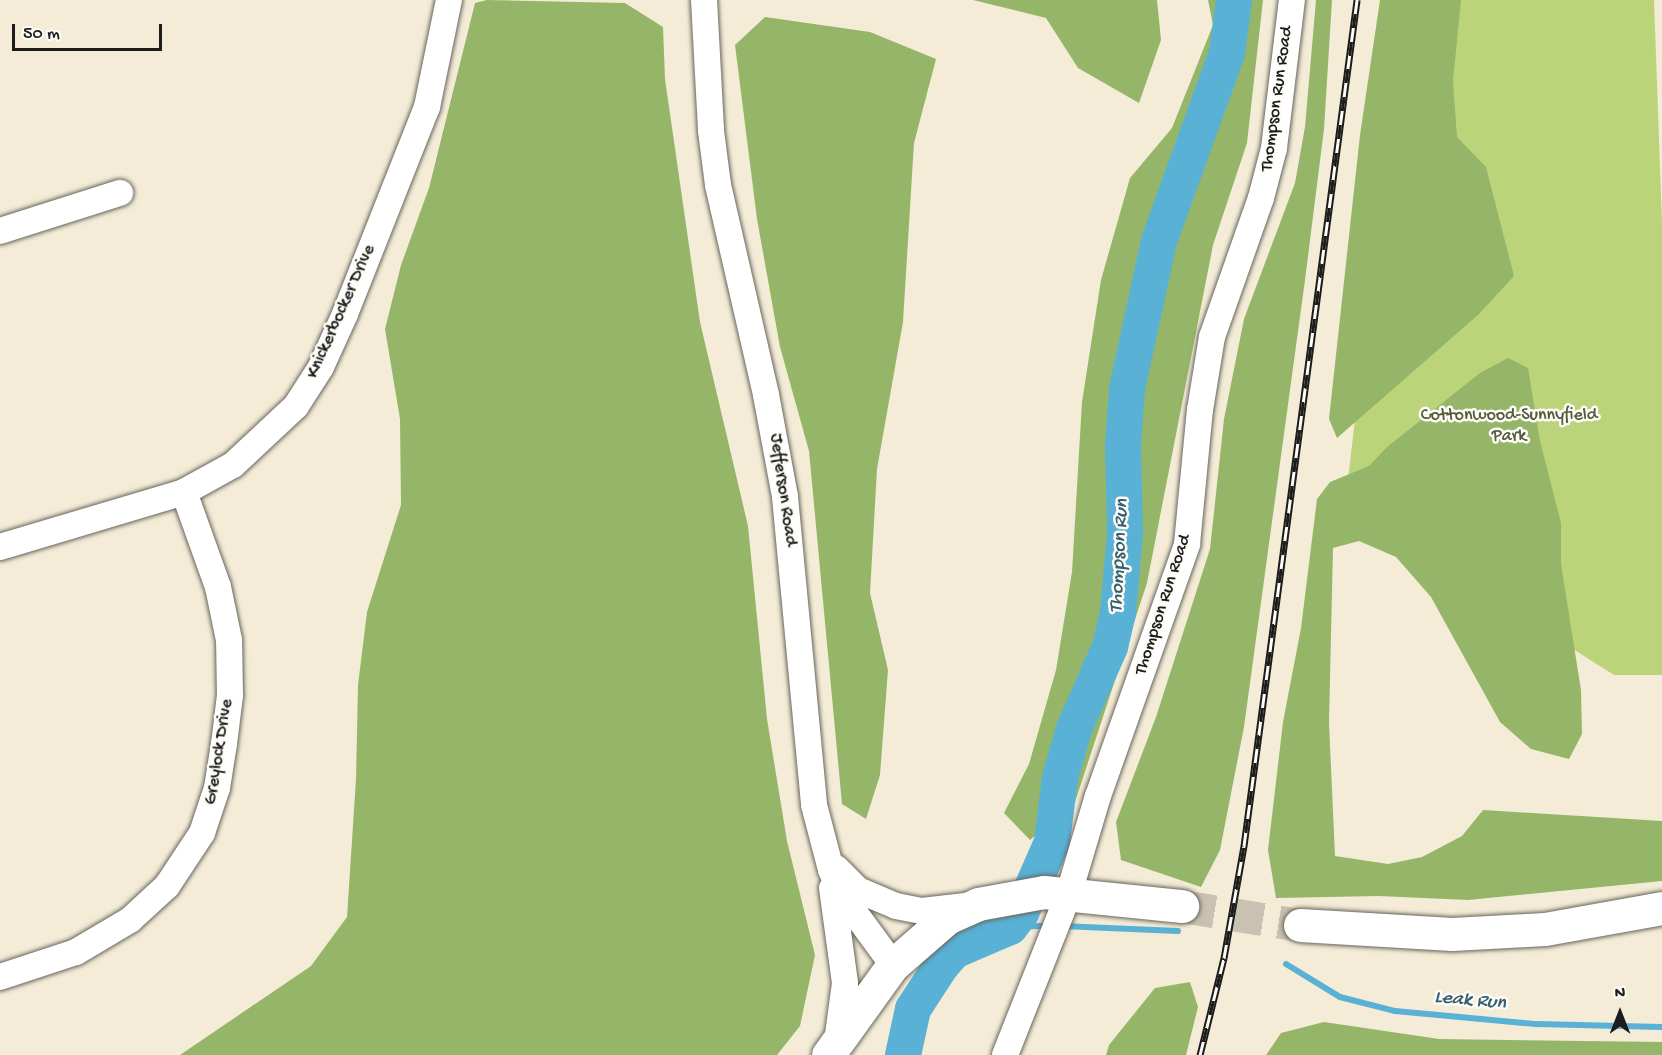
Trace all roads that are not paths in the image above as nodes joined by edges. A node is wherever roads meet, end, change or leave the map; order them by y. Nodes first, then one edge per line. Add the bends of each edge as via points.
1 (449, 0) edge
2 (704, 0) edge
3 (1292, 0) edge
4 (120, 193) dead end
5 (0, 231) edge
6 (184, 492) junction
7 (0, 547) edge
8 (826, 855) junction
9 (1059, 897) junction
10 (978, 904) junction
11 (1182, 906) tunnel mouth
12 (1662, 909) edge
13 (1300, 925) tunnel mouth
14 (893, 965) junction
15 (0, 977) edge
16 (832, 1049) edge
17 (1005, 1055) edge

1 - 6 street, Knickerbocker Drive via 427,107 321,367 296,406 265,437 232,465
2 - 8 street, Jefferson Road via 718,185 784,487 805,746
3 - 9 street, Thompson Run Road via 1274,148 1210,347 1186,544
4 - 5 street
6 - 7 street, Knickerbocker Drive
6 - 15 street, Greylock Drive via 218,587 230,640 230,695 224,744 217,788 202,833 167,886 130,920 76,952
8 - 10 street via 842,876 874,899 922,910
8 - 14 street, Jefferson Road via 844,898
8 - 16 street via 845,983
9 - 10 main road via 1009,896
9 - 11 main road
9 - 17 street, Thompson Run Road via 1049,943
10 - 14 main road via 947,918
12 - 13 main road via 1545,929 1452,934
14 - 16 main road

